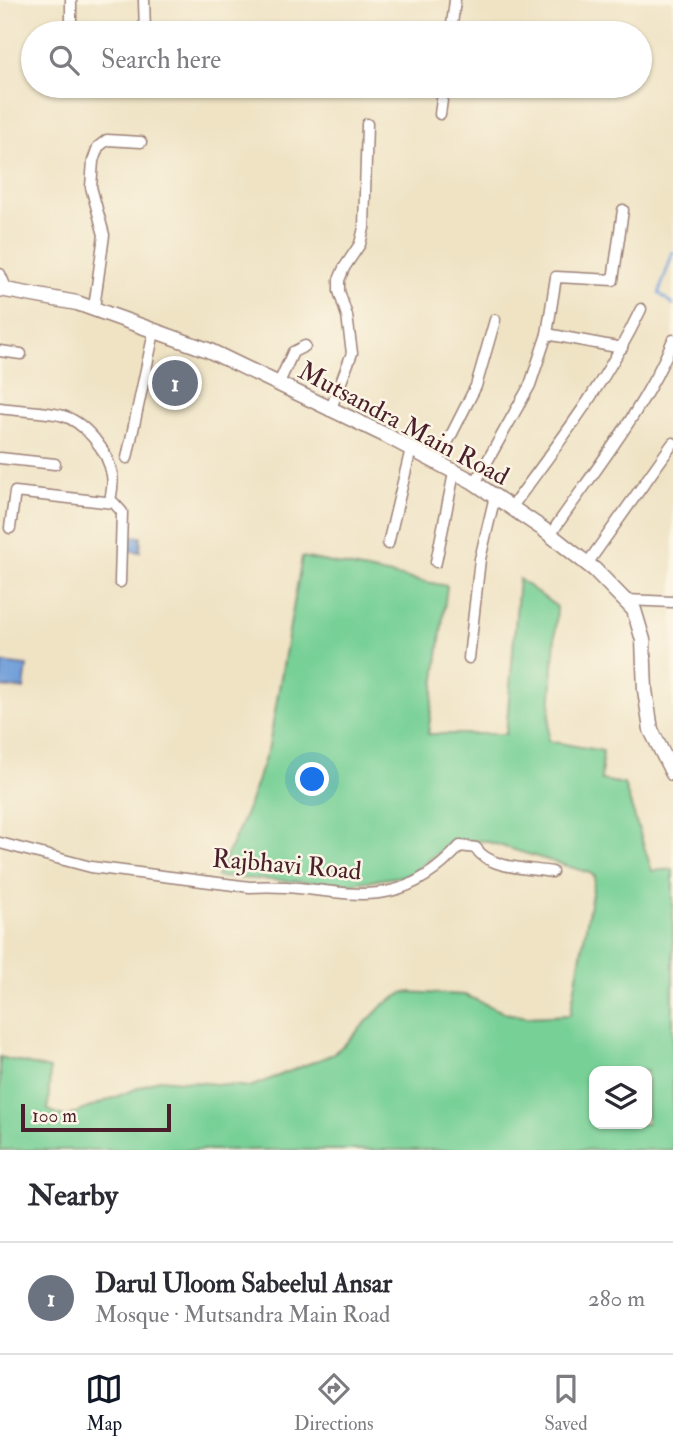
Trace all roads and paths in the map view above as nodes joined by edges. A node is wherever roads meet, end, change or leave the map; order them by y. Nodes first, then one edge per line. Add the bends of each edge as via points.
1 (71, 0) edge
2 (144, 0) edge
3 (455, 0) edge
4 (71, 21) edge
5 (145, 21) edge
6 (452, 21) edge
7 (442, 98) edge
8 (440, 114) dead end
9 (368, 124) dead end
10 (141, 142) dead end
11 (623, 210) dead end
12 (0, 274) edge
13 (4, 289) edge
14 (94, 308) junction
15 (641, 309) dead end
16 (495, 320) dead end
17 (154, 332) junction
18 (547, 334) junction
19 (673, 340) edge
20 (305, 346) dead end
21 (622, 348) junction
22 (0, 351) edge
23 (21, 354) dead end
24 (278, 385) junction
25 (0, 408) edge
26 (330, 411) junction
27 (673, 443) edge
28 (411, 449) junction
29 (0, 458) edge
30 (127, 458) dead end
31 (437, 463) junction
32 (55, 464) dead end
33 (454, 473) junction
34 (475, 483) junction
35 (495, 496) junction
36 (110, 502) junction
37 (511, 508) junction
38 (10, 528) dead end
39 (551, 535) junction
40 (388, 544) dead end
41 (436, 562) dead end
42 (587, 564) junction
43 (120, 582) dead end
44 (626, 600) junction
45 (673, 602) edge
46 (470, 658) dead end
47 (673, 774) edge
48 (0, 843) edge
49 (552, 872) dead end

1 - 4 street
2 - 5 street
3 - 6 street
7 - 8 street
9 - 26 street via 364,228 339,280 352,353
10 - 14 street via 107,141 98,147 93,161 91,187 104,235
11 - 18 street via 613,280 556,277
12 - 13 street
13 - 14 street, Mutsandra Main Road
14 - 17 street, Mutsandra Main Road
15 - 21 street
16 - 31 street via 476,386
17 - 24 street, Mutsandra Main Road via 208,350
17 - 30 street
18 - 21 street
18 - 34 street via 520,407
19 - 39 street via 644,397
20 - 24 street via 293,352
21 - 37 street
22 - 23 street
24 - 26 street, Mutsandra Main Road
25 - 36 street via 63,415 90,434 110,462
26 - 28 street, Mutsandra Main Road
27 - 42 street
28 - 31 street, Mutsandra Main Road
28 - 40 street
29 - 32 street
31 - 33 street, Mutsandra Main Road
33 - 34 street, Mutsandra Main Road
33 - 41 street
34 - 35 street, Mutsandra Main Road
35 - 37 street, Mutsandra Main Road
35 - 46 street via 480,559
36 - 38 street via 15,492
36 - 43 street via 122,512
37 - 39 street, Mutsandra Main Road
39 - 42 street, Mutsandra Main Road
42 - 44 street, Mutsandra Main Road
44 - 45 street
44 - 47 street, Mutsandra Main Road via 642,633 651,730
48 - 49 street, Rajbhavi Road via 69,862 143,874 362,896 409,886 427,877 460,846 476,848 481,856 500,863

